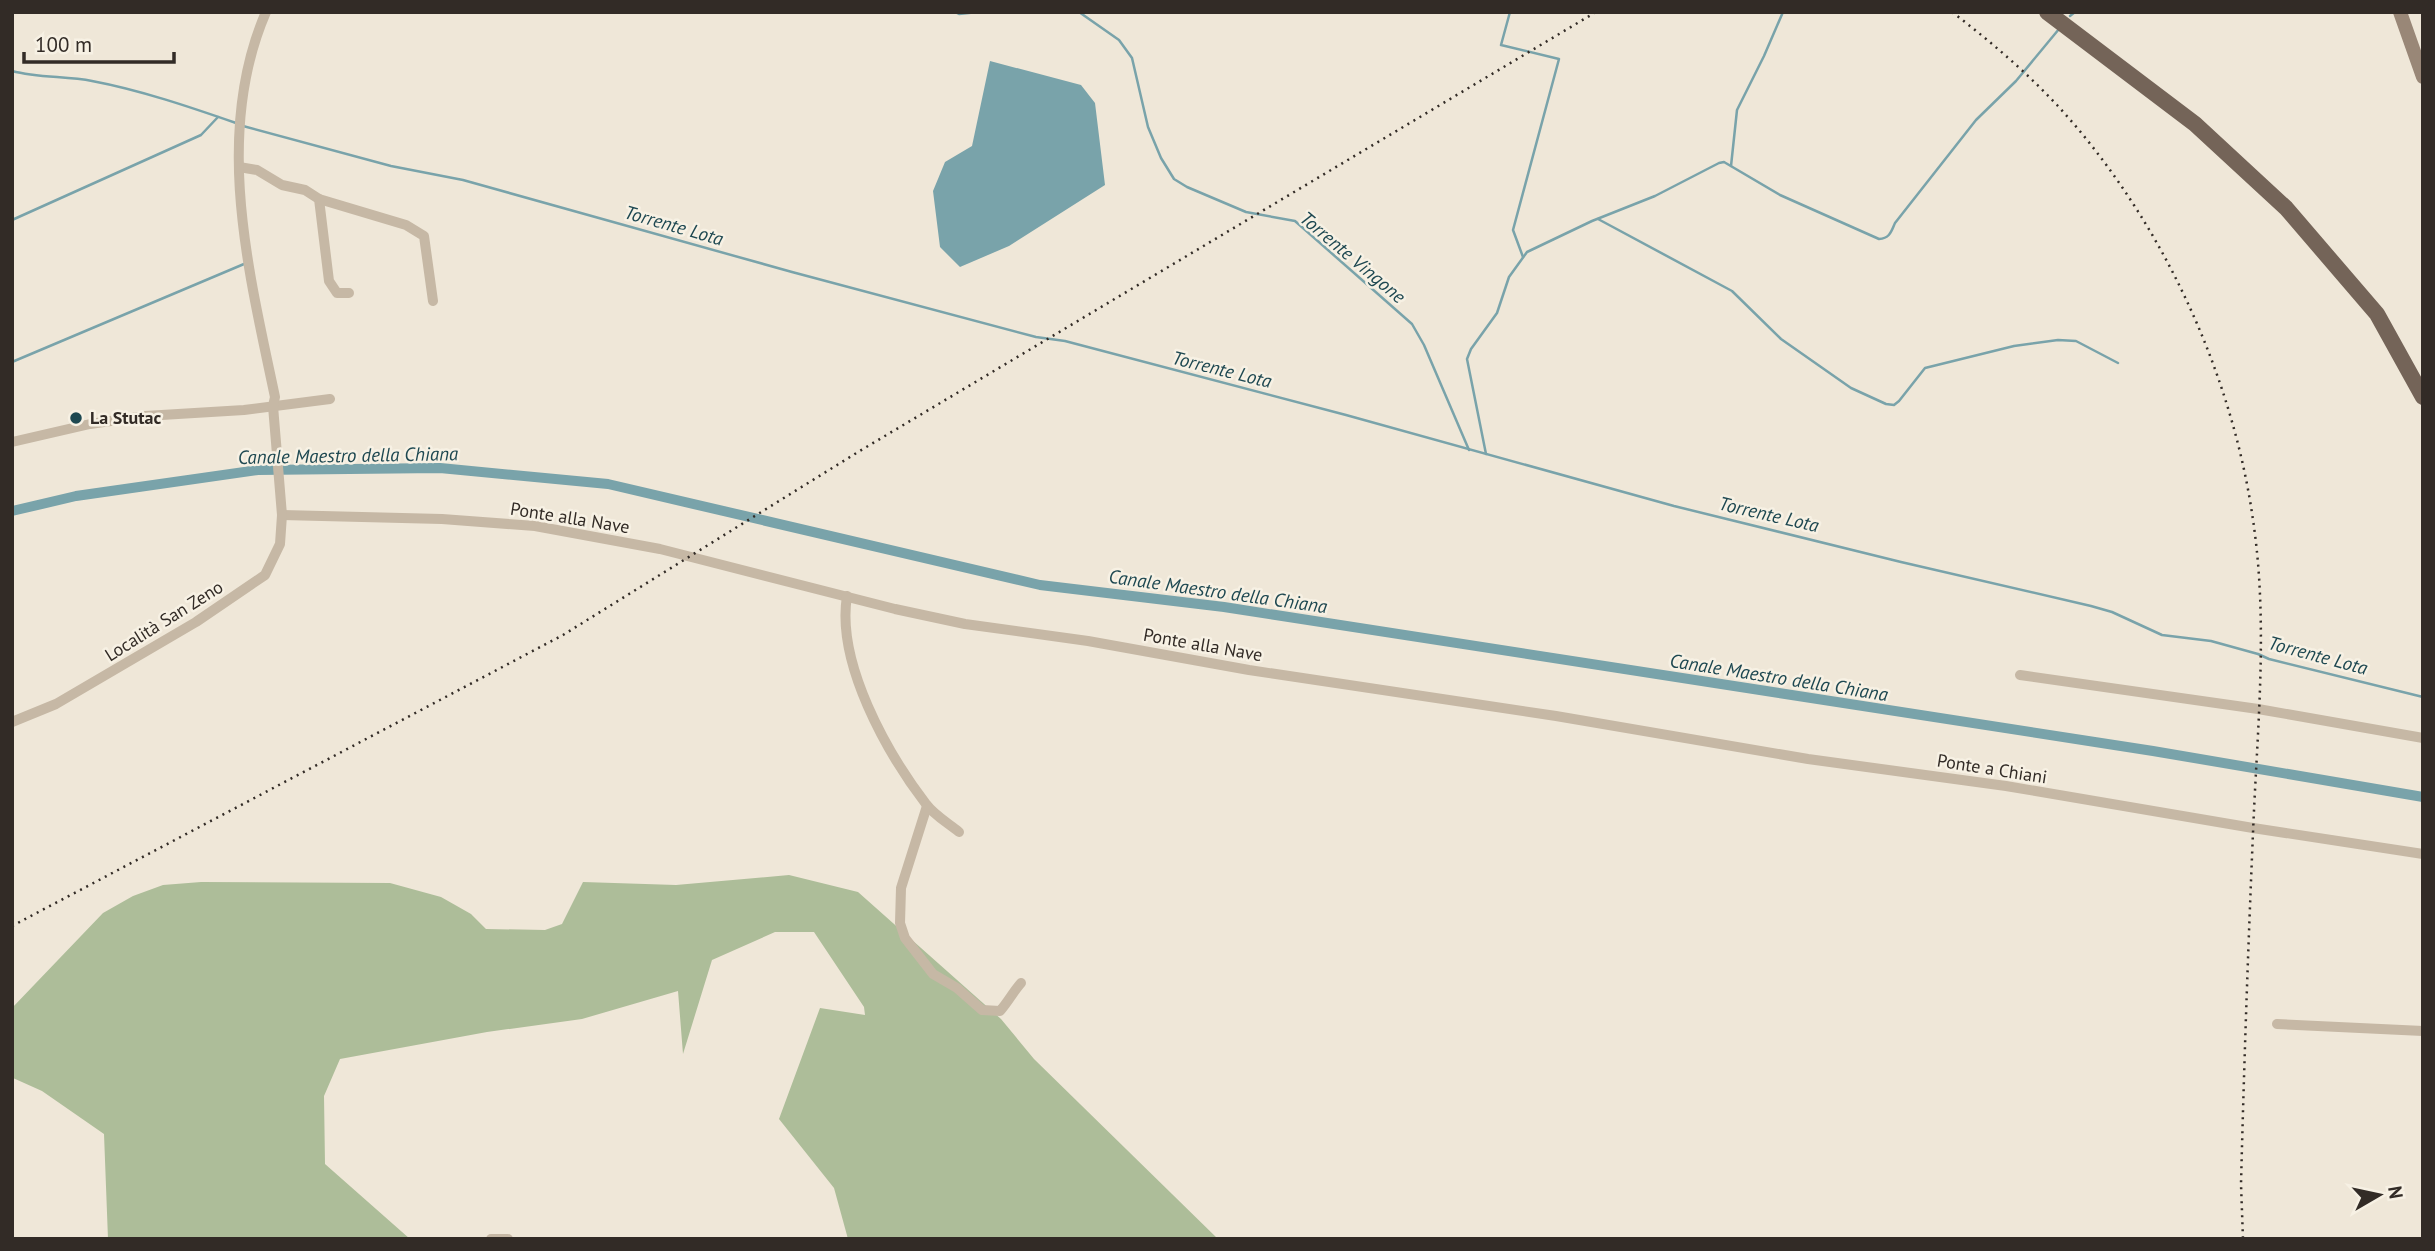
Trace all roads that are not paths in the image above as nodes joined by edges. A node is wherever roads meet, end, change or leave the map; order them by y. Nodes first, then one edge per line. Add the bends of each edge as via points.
1 (266, 12) edge
2 (2047, 12) edge
3 (2400, 12) edge
4 (2423, 77) edge
5 (239, 167) junction
6 (319, 199) junction
7 (349, 293) dead end
8 (433, 301) dead end
9 (2377, 314) junction
10 (2423, 373) edge
11 (2423, 397) edge
12 (330, 399) dead end
13 (273, 406) junction
14 (12, 442) edge
15 (282, 510) junction
16 (847, 596) junction
17 (2020, 675) dead end
18 (1556, 716) joint
19 (12, 723) edge
20 (2423, 738) edge
21 (927, 806) junction
22 (959, 832) dead end
23 (2423, 854) edge
24 (1021, 983) dead end
25 (2277, 1024) dead end
26 (2423, 1031) edge
27 (491, 1239) edge
28 (508, 1239) edge

1 - 5 street via 249,55
2 - 9 main road via 2195,124 2286,208
3 - 4 main road
5 - 6 street via 257,170
5 - 13 street via 249,271 275,397
6 - 7 street via 329,281 337,293
6 - 8 street via 406,225 424,236
9 - 10 main road
9 - 11 main road
12 - 13 street
13 - 14 street via 145,416
13 - 15 street, Località San Zeno
15 - 16 street, Ponte alla Nave via 536,526 660,549
15 - 19 street, Località San Zeno via 280,544 265,575 103,677
16 - 18 street, Ponte alla Nave via 965,624
16 - 21 street via 846,629 867,707
17 - 20 street
18 - 23 street, Ponte a Chiani
21 - 22 street
21 - 24 street via 901,888 900,923 905,938 933,974 982,1010 1000,1011
25 - 26 street
27 - 28 street

